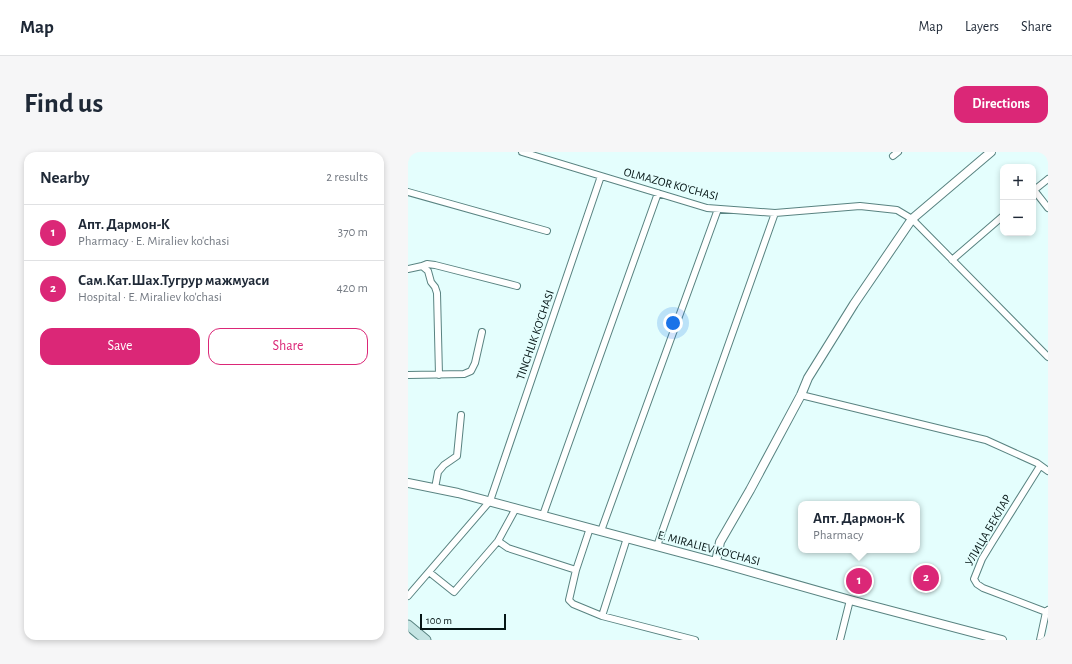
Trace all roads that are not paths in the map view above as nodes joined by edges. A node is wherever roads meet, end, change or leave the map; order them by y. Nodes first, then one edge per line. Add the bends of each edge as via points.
1 (522, 152) edge
2 (898, 152) edge
3 (991, 152) edge
4 (893, 156) dead end
5 (601, 176) junction
6 (1048, 179) edge
7 (1036, 189) edge
8 (408, 192) edge
9 (658, 193) junction
10 (1036, 193) edge
11 (1048, 208) edge
12 (718, 209) junction
13 (775, 214) junction
14 (912, 218) junction
15 (1000, 219) edge
16 (547, 231) dead end
17 (952, 260) junction
18 (422, 266) junction
19 (408, 269) edge
20 (517, 286) dead end
21 (482, 332) dead end
22 (1048, 357) edge
23 (408, 375) edge
24 (439, 375) junction
25 (801, 395) junction
26 (461, 414) dead end
27 (1040, 466) junction
28 (1048, 471) edge
29 (408, 483) edge
30 (435, 488) junction
31 (490, 501) junction
32 (516, 508) junction
33 (542, 515) junction
34 (590, 528) junction
35 (601, 531) junction
36 (627, 538) junction
37 (498, 541) junction
38 (657, 546) junction
39 (716, 562) junction
40 (576, 570) junction
41 (429, 572) junction
42 (408, 596) edge
43 (850, 600) junction
44 (1047, 611) edge
45 (602, 616) junction
46 (408, 625) edge
47 (426, 640) edge
48 (695, 640) edge
49 (840, 640) edge
50 (1002, 640) edge
51 (1040, 640) edge

1 - 5 street, OLMAZOR KO'CHASI
2 - 4 street
3 - 14 street
5 - 9 street, OLMAZOR KO'CHASI
5 - 31 street, TINCHLIK KO’CHASI
6 - 7 street
8 - 16 street
9 - 12 street, OLMAZOR KO'CHASI
9 - 33 street
10 - 11 street
12 - 13 street, OLMAZOR KO'CHASI
12 - 35 street
13 - 14 street, OLMAZOR KO'CHASI via 860,206 897,210
13 - 38 street
14 - 17 street
14 - 25 street via 854,304 808,378
15 - 17 street
17 - 22 street
18 - 19 street
18 - 20 street via 435,265
18 - 24 street via 428,271 437,293
21 - 24 street via 471,371 464,374
23 - 24 street
25 - 27 street via 986,440
25 - 39 street via 720,542
26 - 30 street via 456,456 438,472
27 - 28 street
27 - 44 street, УЛИЦА БЕКЛАР via 989,547 974,579 983,588
29 - 30 street, E. MIRALIEV KO'CHASI
30 - 31 street, E. MIRALIEV KO'CHASI
31 - 32 street, E. MIRALIEV KO'CHASI
31 - 41 street
32 - 33 street, E. MIRALIEV KO'CHASI
32 - 37 street
33 - 34 street, E. MIRALIEV KO'CHASI
34 - 35 street, E. MIRALIEV KO'CHASI
34 - 40 street
35 - 36 street, E. MIRALIEV KO'CHASI
36 - 38 street, E. MIRALIEV KO'CHASI
36 - 45 street
37 - 40 street via 508,548
37 - 41 street via 454,592
38 - 39 street, E. MIRALIEV KO'CHASI
39 - 43 street, E. MIRALIEV KO'CHASI
40 - 45 street via 569,600
41 - 42 street
43 - 49 street
43 - 50 street, E. MIRALIEV KO'CHASI
44 - 51 street
45 - 48 street
46 - 47 main road

